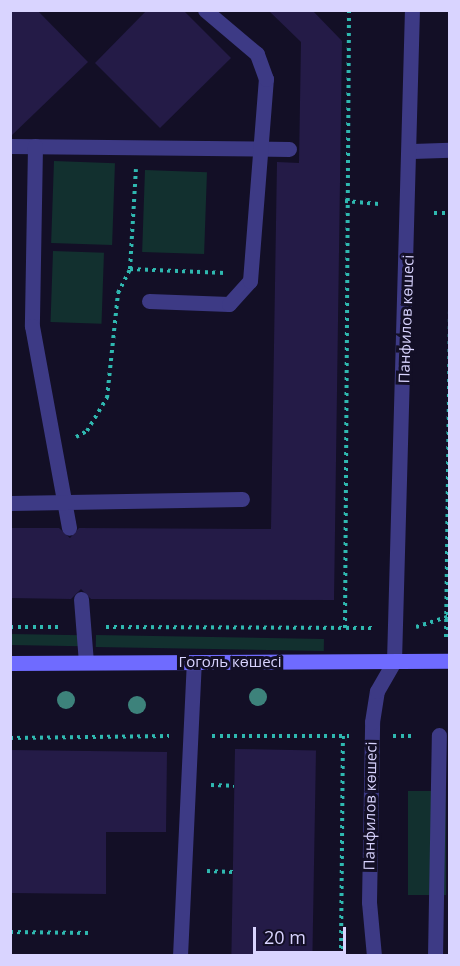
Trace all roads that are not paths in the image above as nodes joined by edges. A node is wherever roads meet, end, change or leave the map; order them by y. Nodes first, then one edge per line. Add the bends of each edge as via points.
1 (205, 10) edge
2 (412, 10) edge
3 (10, 146) edge
4 (35, 146) junction
5 (260, 149) junction
6 (289, 149) dead end
7 (450, 150) edge
8 (412, 151) junction
9 (149, 301) dead end
10 (242, 500) dead end
11 (64, 502) junction
12 (10, 503) edge
13 (69, 528) dead end
14 (81, 598) dead end
15 (394, 661) junction
16 (450, 661) edge
17 (194, 662) junction
18 (10, 663) edge
19 (86, 663) junction
20 (439, 735) road end
21 (180, 956) edge
22 (374, 956) edge
23 (435, 956) edge

1 - 5 street via 257,54 266,78
2 - 8 street, Панфилов көшесі
3 - 4 street
4 - 5 street
4 - 11 street via 32,326
5 - 6 street
5 - 9 street via 250,281 229,304
7 - 8 street
8 - 15 street, Панфилов көшесі
10 - 11 street
11 - 12 street
11 - 13 street
14 - 19 street via 87,627
15 - 16 main road, Гоголь көшесі
15 - 17 main road, Гоголь көшесі
15 - 22 street, Панфилов көшесі via 377,691 372,722 369,902
17 - 19 main road, Гоголь көшесі
17 - 21 street
18 - 19 main road, Гоголь көшесі
20 - 23 street

